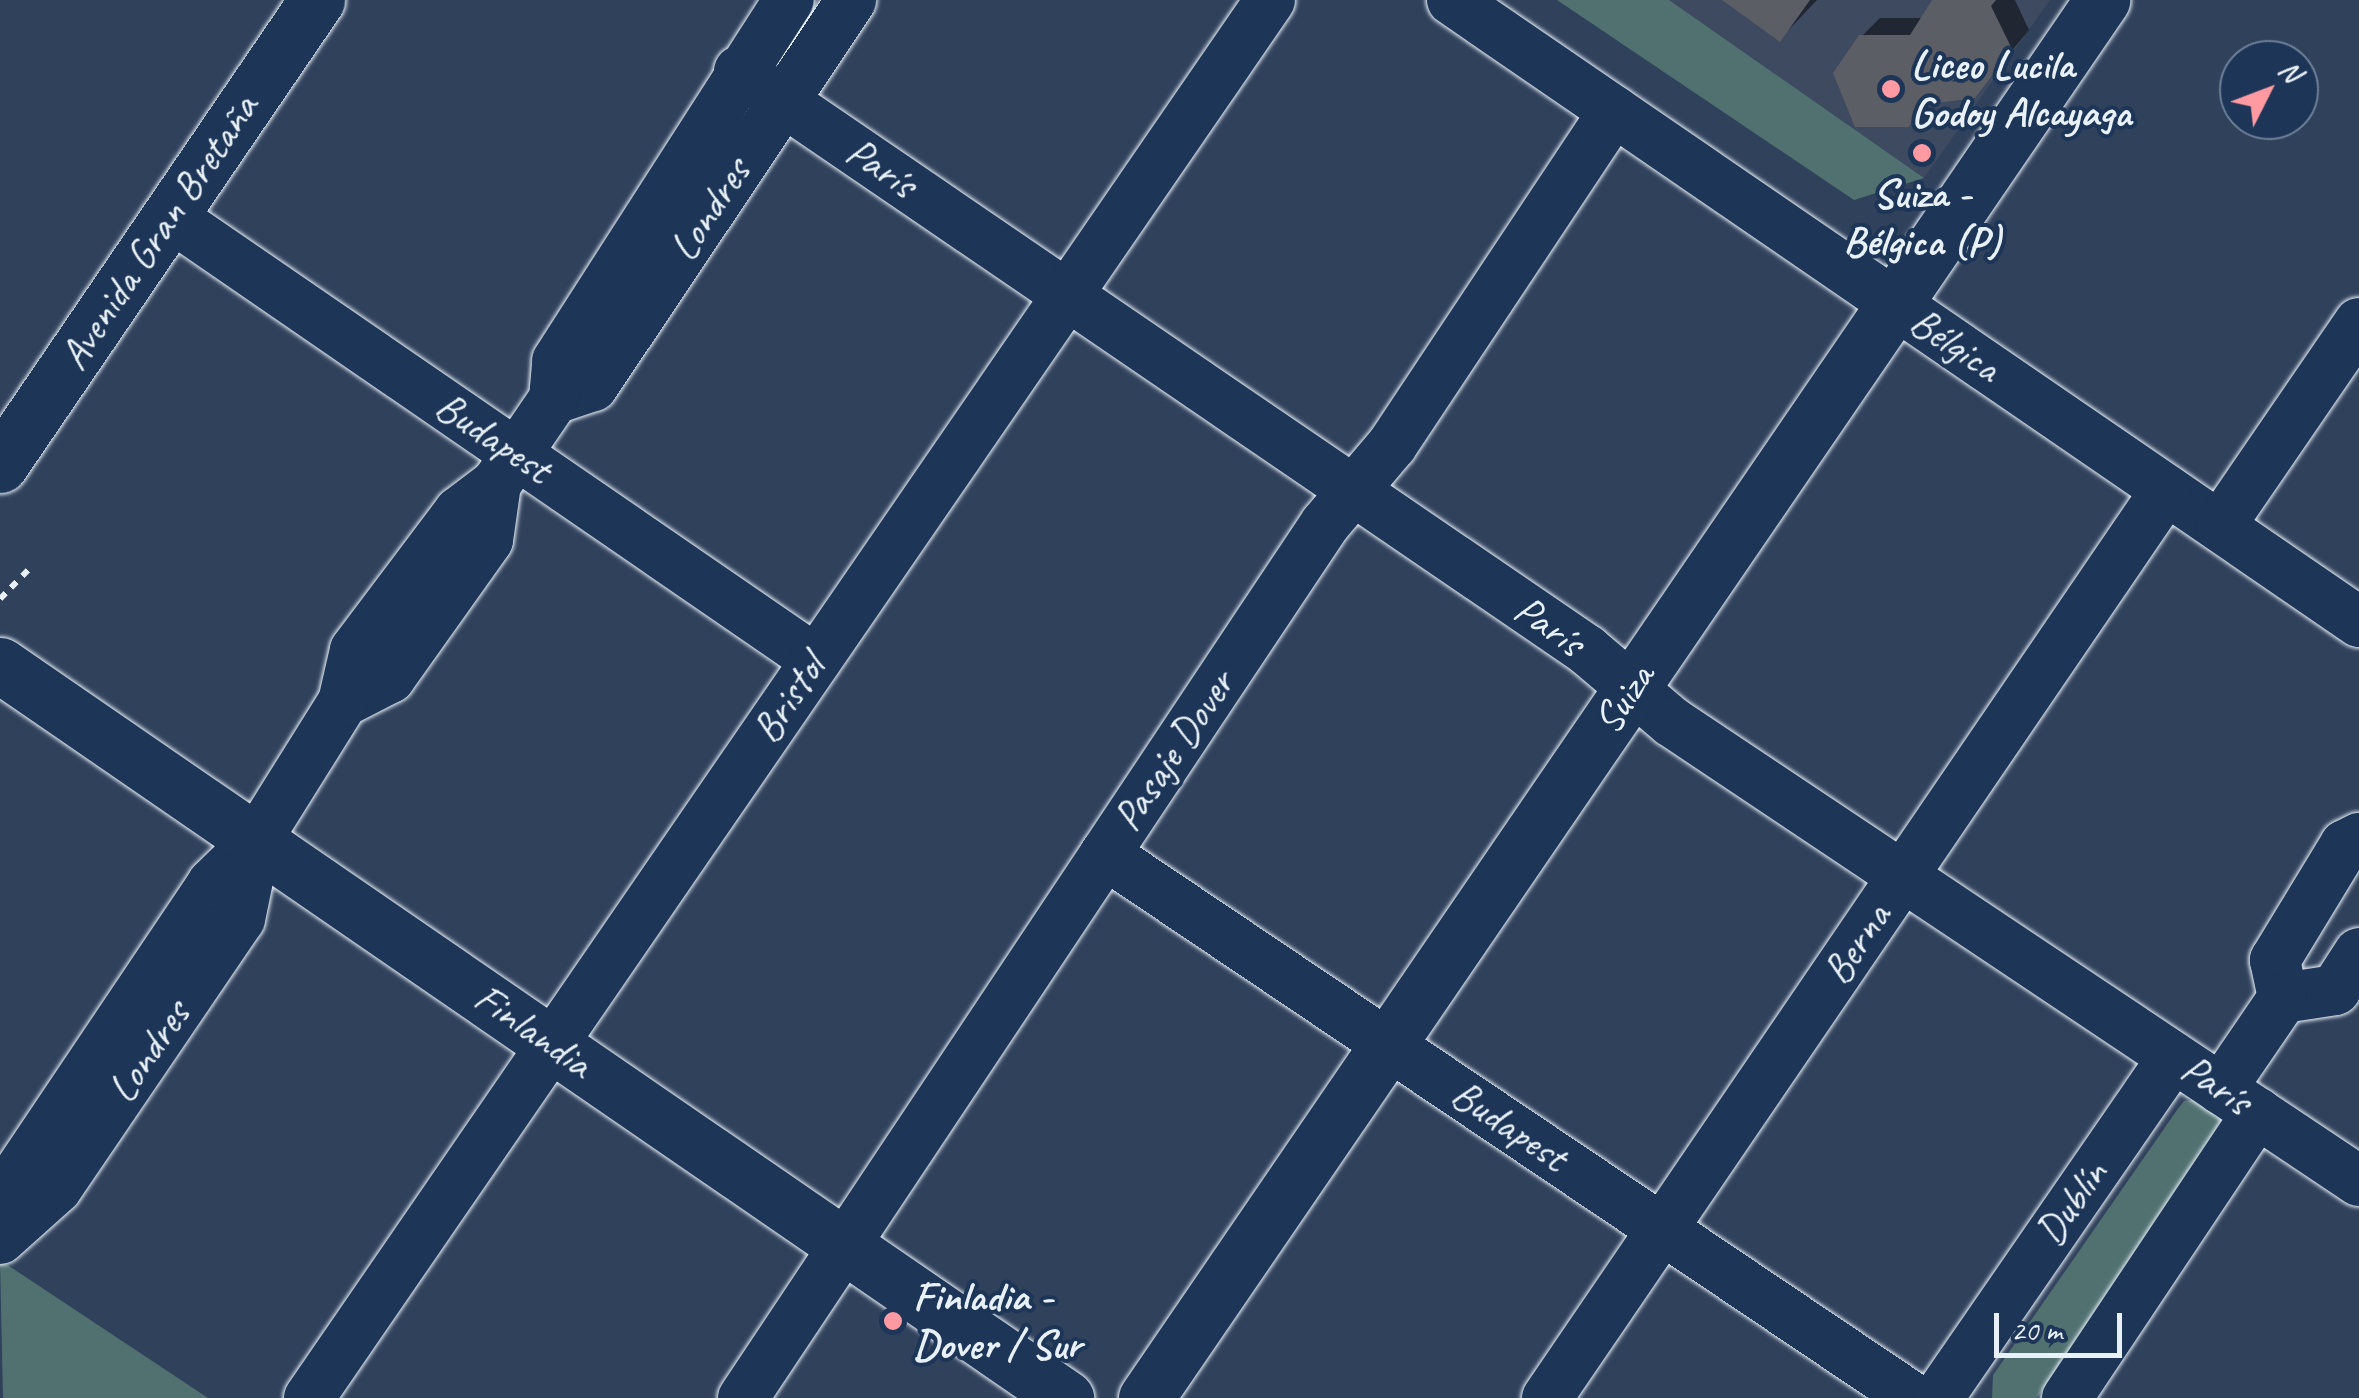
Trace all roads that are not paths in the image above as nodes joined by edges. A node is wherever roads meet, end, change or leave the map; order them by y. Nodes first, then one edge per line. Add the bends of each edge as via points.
1 (318, 0) edge
2 (790, 0) edge
3 (851, 0) edge
4 (1270, 0) edge
5 (1452, 0) edge
6 (2102, 0) edge
7 (739, 71) junction
8 (782, 101) junction
9 (1614, 111) junction
10 (170, 216) junction
11 (1067, 295) junction
12 (1895, 303) junction
13 (2359, 323) edge
14 (554, 399) junction
15 (0, 465) edge
16 (507, 469) junction
17 (2166, 490) junction
18 (1354, 492) junction
19 (2220, 526) junction
20 (2359, 622) edge
21 (816, 660) junction
22 (0, 665) edge
23 (1631, 688) junction
24 (2359, 838) edge
25 (256, 841) junction
26 (1106, 854) junction
27 (1903, 877) junction
28 (2359, 953) edge
29 (2283, 998) junction
30 (552, 1044) junction
31 (1388, 1044) junction
32 (2173, 1057) junction
33 (2239, 1101) junction
34 (2359, 1180) edge
35 (0, 1200) edge
36 (1662, 1229) junction
37 (0, 1240) edge
38 (845, 1246) junction
39 (309, 1398) edge
40 (743, 1398) edge
41 (1066, 1398) edge
42 (1146, 1398) edge
43 (1547, 1398) edge
44 (1913, 1398) edge
45 (1938, 1398) edge
46 (2067, 1398) edge

1 - 10 street, Avenida Gran Bretaña
2 - 7 street, Londres
3 - 8 street, Londres
4 - 11 street, Bristol
5 - 9 street, Bélgica
6 - 12 street, Suiza
7 - 8 street, París
7 - 14 street, Londres via 557,362
8 - 11 street, París
8 - 14 street, Londres via 594,386
9 - 12 street, Bélgica
9 - 18 street, Pasaje Dover via 1392,446
10 - 15 street, Avenida Gran Bretaña
10 - 16 street, Budapest
11 - 18 street, París
11 - 21 street, Bristol
12 - 17 street, Bélgica
12 - 23 street, Suiza
13 - 19 street
14 - 16 street, Londres
16 - 21 street, Budapest
16 - 25 street, Londres via 488,540 390,678 343,702
17 - 19 street, Bélgica
17 - 27 street, Berna
18 - 23 street, París via 1587,650
18 - 26 street, Pasaje Dover via 1325,524
19 - 20 street, Bélgica
21 - 30 street, Bristol
22 - 25 street, Finlandia
23 - 27 street, París
23 - 31 street, Suiza
24 - 29 street via 2345,846 2275,960
25 - 30 street, Finlandia
25 - 35 street, Londres via 212,884
25 - 37 street, Londres via 240,919 58,1188
26 - 31 street, Budapest
26 - 38 street, Pasaje Dover
27 - 32 street, París
27 - 36 street, Berna
28 - 29 street via 2335,990
29 - 33 street
30 - 38 street, Finlandia
30 - 39 street, Bristol
31 - 36 street, Budapest
31 - 42 street, Suiza
32 - 33 street, París
32 - 45 street, Dublín
33 - 34 street, París
33 - 46 street
36 - 43 street, Berna
36 - 44 street, Budapest
38 - 40 street, Pasaje Dover
38 - 41 street, Finlandia

